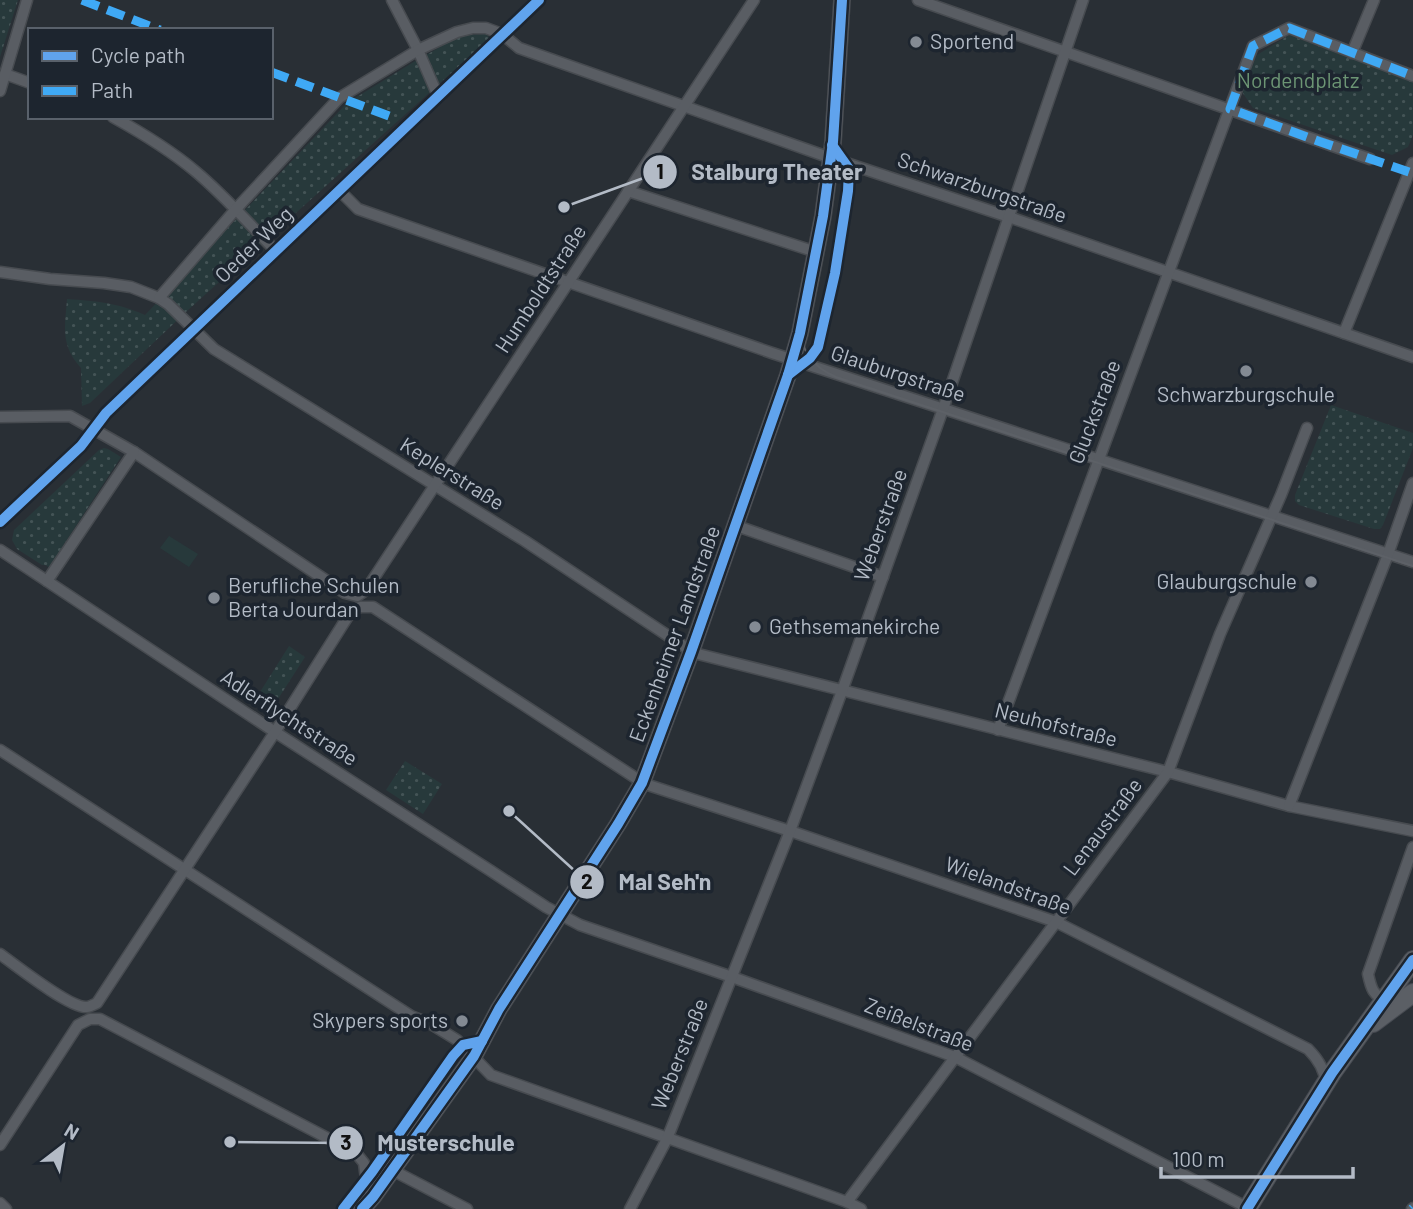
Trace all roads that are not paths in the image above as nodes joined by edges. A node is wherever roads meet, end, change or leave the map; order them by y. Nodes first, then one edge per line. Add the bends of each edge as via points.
1 (27, 0) edge
2 (392, 0) edge
3 (539, 0) edge
4 (754, 0) edge
5 (842, 0) edge
6 (918, 0) edge
7 (1083, 0) edge
8 (1374, 0) edge
9 (502, 34) junction
10 (1065, 50) junction
11 (418, 51) junction
12 (1352, 53) junction
13 (5, 74) junction
14 (1413, 76) edge
15 (28, 82) edge
16 (0, 91) edge
17 (438, 96) junction
18 (683, 106) junction
19 (1230, 108) junction
20 (117, 119) edge
21 (831, 158) junction
22 (1370, 159) dead end
23 (1413, 163) edge
24 (1409, 181) edge
25 (340, 191) junction
26 (628, 191) junction
27 (236, 209) junction
28 (1009, 217) junction
29 (276, 251) junction
30 (816, 252) junction
31 (0, 272) edge
32 (1168, 272) junction
33 (568, 282) junction
34 (159, 298) junction
35 (195, 329) junction
36 (1344, 333) junction
37 (1413, 357) edge
38 (793, 359) junction
39 (943, 409) junction
40 (0, 417) edge
41 (94, 428) junction
42 (1307, 428) dead end
43 (134, 452) junction
44 (1098, 460) junction
45 (1413, 483) edge
46 (435, 486) junction
47 (1272, 516) junction
48 (0, 522) edge
49 (734, 525) junction
50 (0, 550) edge
51 (1388, 554) junction
52 (1413, 562) edge
53 (883, 577) junction
54 (47, 581) junction
55 (359, 601) junction
56 (691, 652) junction
57 (842, 691) junction
58 (998, 730) junction
59 (275, 732) junction
60 (0, 750) edge
61 (1168, 772) junction
62 (642, 782) junction
63 (1289, 806) junction
64 (790, 831) junction
65 (1413, 831) edge
66 (1413, 846) edge
67 (184, 869) junction
68 (560, 914) junction
69 (1056, 922) junction
70 (0, 954) edge
71 (1413, 960) edge
72 (732, 977) junction
73 (1383, 999) junction
74 (1411, 1000) edge
75 (89, 1013) junction
76 (1362, 1030) junction
77 (474, 1056) junction
78 (955, 1058) junction
79 (1326, 1084) junction
80 (667, 1139) junction
81 (0, 1145) edge
82 (392, 1170) junction
83 (846, 1202) junction
84 (0, 1203) edge
85 (368, 1203) edge
86 (6, 1209) edge
87 (467, 1209) edge
88 (630, 1209) edge
89 (861, 1209) edge
90 (1247, 1209) edge

1 - 13 street
2 - 11 street
3 - 9 street, Oeder Weg
4 - 18 street, Humboldtstraße
5 - 21 street, Eckenheimer Landstraße
6 - 10 street
7 - 10 street, Weberstraße
8 - 12 street
9 - 11 street, Oeder Weg via 473,28
9 - 17 street, Oeder Weg
9 - 18 street, Schwarzburgstraße via 519,48
10 - 19 street
10 - 28 street, Weberstraße
11 - 17 street
11 - 27 street, Oeder Weg via 338,98
12 - 14 street, Gluckstraße
12 - 19 street, Gluckstraße via 1289,28 1253,46
13 - 15 street
13 - 16 street
17 - 25 street, Oeder Weg
18 - 21 street, Schwarzburgstraße
18 - 26 street, Humboldtstraße
19 - 22 street
19 - 32 street, Gluckstraße
20 - 27 street via 172,153
21 - 28 street, Schwarzburgstraße
21 - 30 street, Eckenheimer Landstraße
23 - 24 street
24 - 36 street
25 - 29 street, Oeder Weg
25 - 33 street, Glauburgstraße via 358,209
26 - 30 street
26 - 33 street, Humboldtstraße
27 - 29 street
27 - 34 street, Oeder Weg
28 - 32 street, Schwarzburgstraße
28 - 39 street, Weberstraße
29 - 35 street, Oeder Weg
30 - 38 street, Eckenheimer Landstraße
31 - 34 street via 131,287
32 - 36 street, Schwarzburgstraße
32 - 44 street, Gluckstraße
33 - 38 street, Glauburgstraße
33 - 46 street, Humboldtstraße
34 - 35 street, Keplerstraße
35 - 41 street, Oeder Weg
35 - 46 street, Keplerstraße via 214,349
36 - 37 street, Schwarzburgstraße
38 - 39 street, Glauburgstraße
38 - 49 street, Eckenheimer Landstraße
39 - 44 street, Glauburgstraße
39 - 53 street, Weberstraße
40 - 41 street, Wielandstraße via 70,416
41 - 43 street, Wielandstraße
41 - 48 street, Oeder Weg
42 - 47 street, Lenaustraße
43 - 54 street
43 - 55 street, Wielandstraße
44 - 47 street, Glauburgstraße
44 - 58 street, Gluckstraße
45 - 51 street
46 - 55 street, Humboldtstraße
46 - 56 street, Keplerstraße
47 - 51 street, Glauburgstraße
47 - 61 street, Lenaustraße via 1220,634
49 - 53 street
49 - 56 street, Eckenheimer Landstraße
50 - 54 street, Adlerflychtstraße
51 - 52 street, Glauburgstraße
51 - 63 street
53 - 57 street, Weberstraße
54 - 59 street, Adlerflychtstraße
55 - 59 street, Humboldtstraße
55 - 62 street, Wielandstraße
56 - 57 street, Neuhofstraße
56 - 62 street, Eckenheimer Landstraße
57 - 58 street, Neuhofstraße
57 - 64 street, Weberstraße
58 - 61 street, Neuhofstraße
59 - 67 street, Humboldtstraße
59 - 68 street, Adlerflychtstraße
60 - 67 street
61 - 63 street, Neuhofstraße
61 - 69 street, Lenaustraße
62 - 64 street, Wielandstraße
62 - 68 street, Eckenheimer Landstraße
63 - 65 street, Neuhofstraße
64 - 69 street, Wielandstraße
64 - 72 street, Weberstraße
66 - 73 street via 1368,974 1371,988
67 - 75 street, Humboldtstraße
67 - 77 street via 411,1016 457,1040
68 - 72 street, Zeißelstraße
68 - 77 street, Eckenheimer Landstraße
69 - 78 street, Lenaustraße
69 - 79 street, Wielandstraße via 1308,1049 1318,1060
70 - 75 street
71 - 73 main road
72 - 78 street, Zeißelstraße
72 - 80 street, Weberstraße
73 - 74 street
73 - 76 main road
74 - 76 main road
75 - 81 street, Humboldtstraße
75 - 85 street via 356,1153 364,1163
76 - 79 main road
77 - 80 street via 491,1075
77 - 82 street, Eckenheimer Landstraße
78 - 83 street, Lenaustraße
78 - 90 street, Zeißelstraße
79 - 90 main road
80 - 83 street
80 - 88 street, Weberstraße
82 - 85 street, Eckenheimer Landstraße
82 - 87 street
83 - 89 street
84 - 86 street

